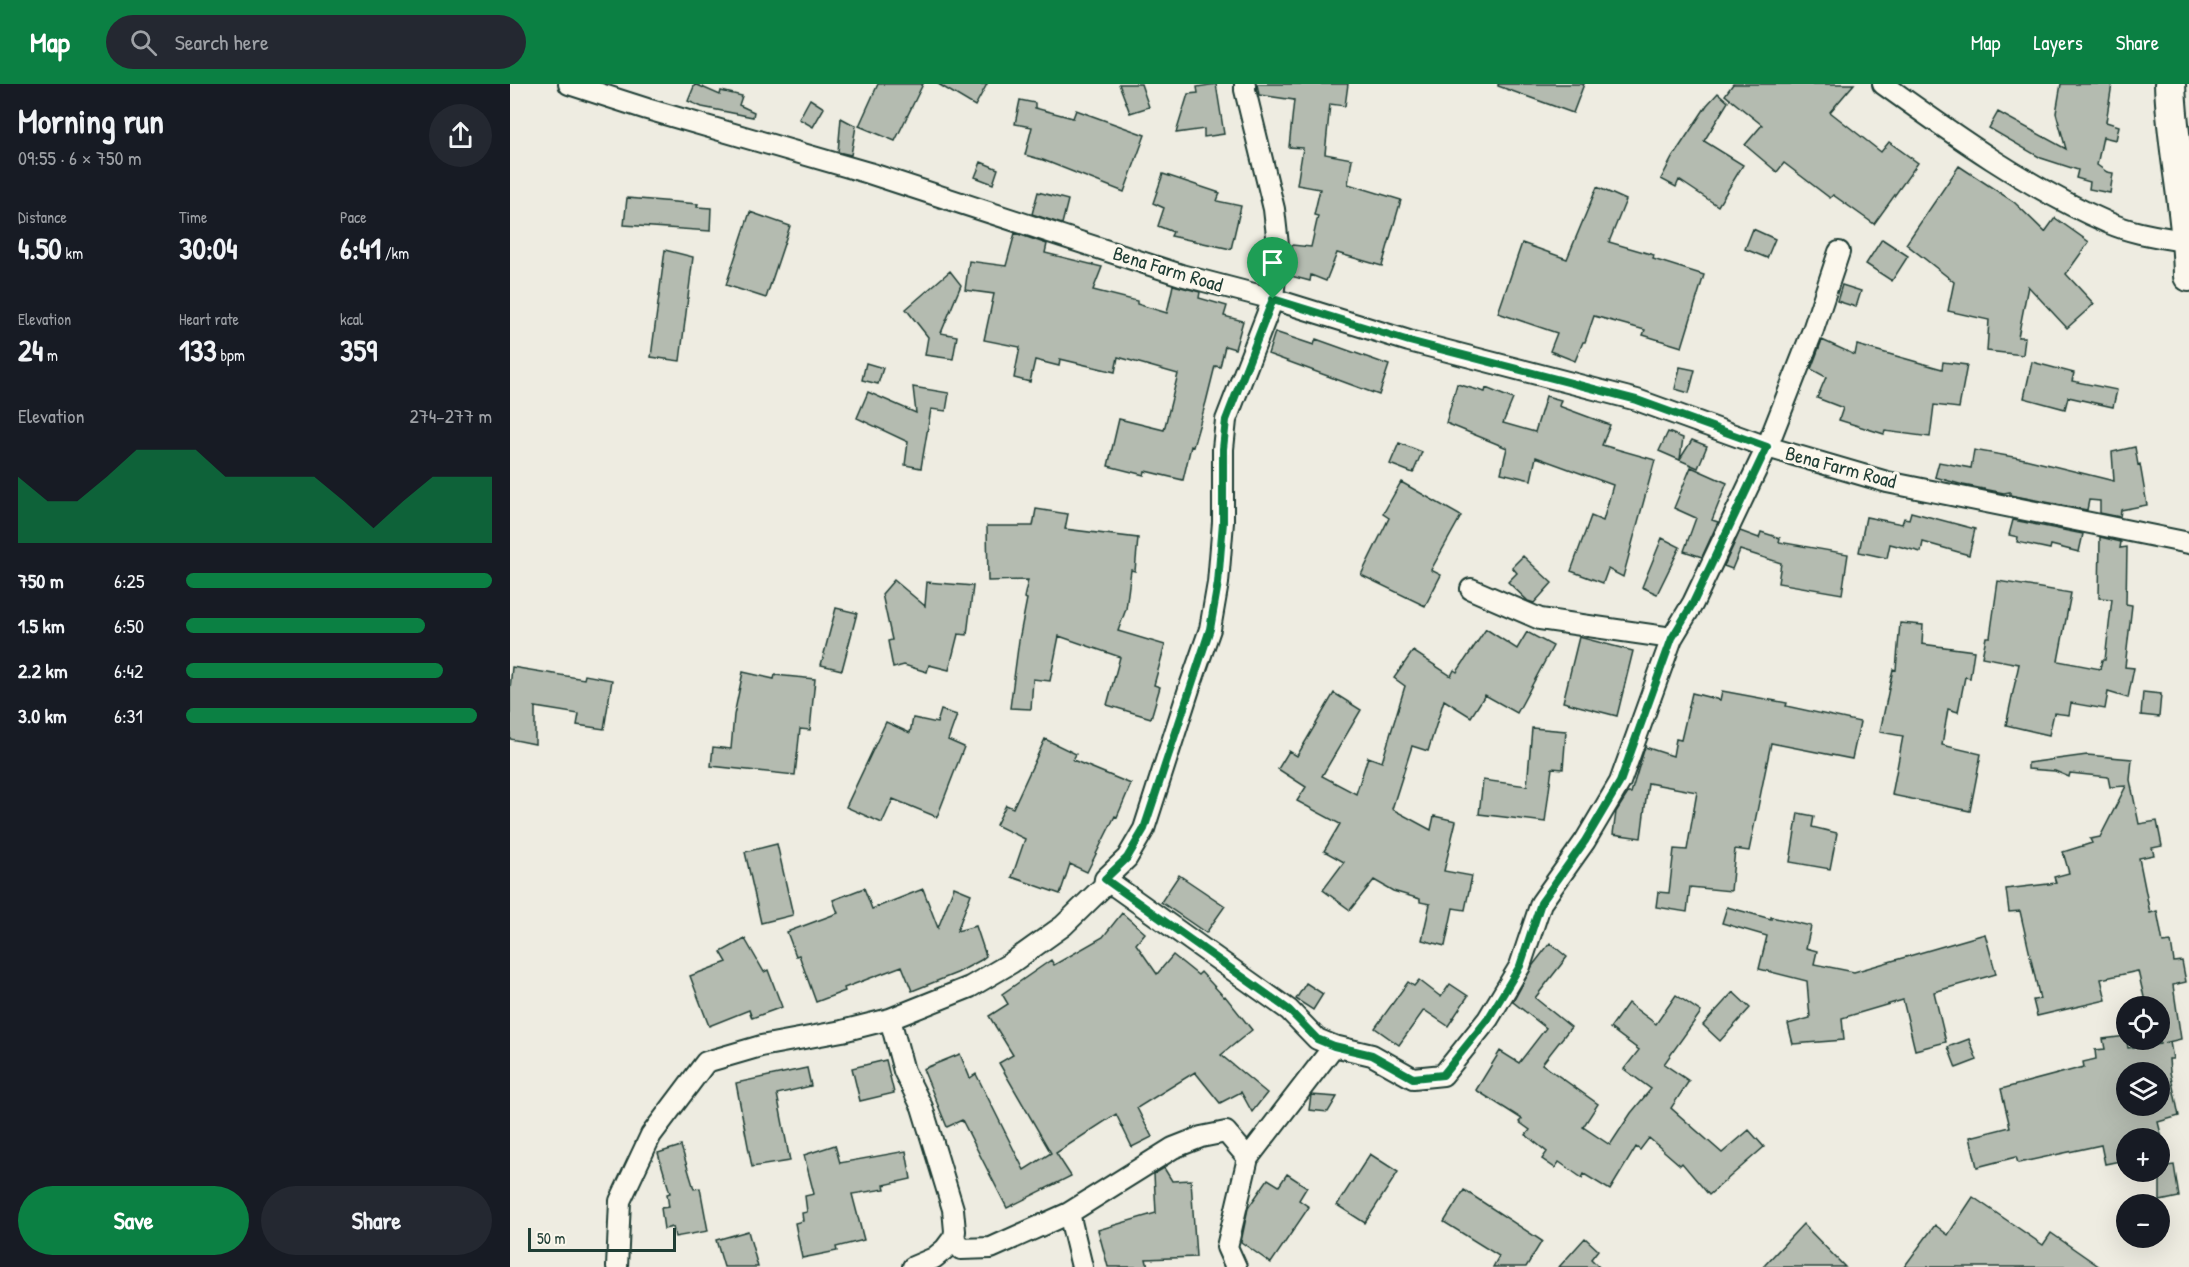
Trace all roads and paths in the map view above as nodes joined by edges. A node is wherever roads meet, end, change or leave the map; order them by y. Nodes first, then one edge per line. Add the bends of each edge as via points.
1 (569, 84) edge
2 (1245, 84) edge
3 (1883, 84) edge
4 (2176, 99) edge
5 (2189, 242) edge
6 (1839, 252) dead end
7 (2189, 276) edge
8 (1273, 299) junction
9 (1767, 447) junction
10 (2189, 543) edge
11 (1471, 589) dead end
12 (1672, 638) junction
13 (1105, 879) junction
14 (890, 1019) junction
15 (1334, 1046) junction
16 (1248, 1158) junction
17 (1069, 1213) junction
18 (954, 1237) junction
19 (617, 1267) edge
20 (913, 1267) edge
21 (1082, 1267) edge
22 (1236, 1267) edge

1 - 8 street, Bena Farm Road via 869,173 1180,275
2 - 8 street via 1274,208 1278,245
3 - 5 street via 2033,184 2110,223
4 - 5 main road
5 - 7 main road
6 - 9 street
8 - 9 street, Bena Farm Road via 1409,341 1637,400
8 - 13 street via 1226,420 1218,583 1210,629 1144,829 1127,858
9 - 10 street, Bena Farm Road via 1887,482
9 - 12 street via 1693,603
11 - 12 street via 1540,619
12 - 15 street via 1620,782 1541,903 1520,966 1493,1010 1443,1075 1413,1078 1372,1055
13 - 14 street via 1104,886 1063,926 1011,963 970,987
13 - 15 street via 1289,1010 1317,1039
14 - 18 street via 904,1071 922,1107 953,1209
14 - 19 street via 761,1046 706,1062 651,1136 620,1201
15 - 16 street
16 - 17 street via 1226,1132 1201,1137 1173,1148
16 - 22 street via 1227,1246
17 - 18 street via 991,1248 961,1249
17 - 21 street
18 - 20 street via 934,1258

